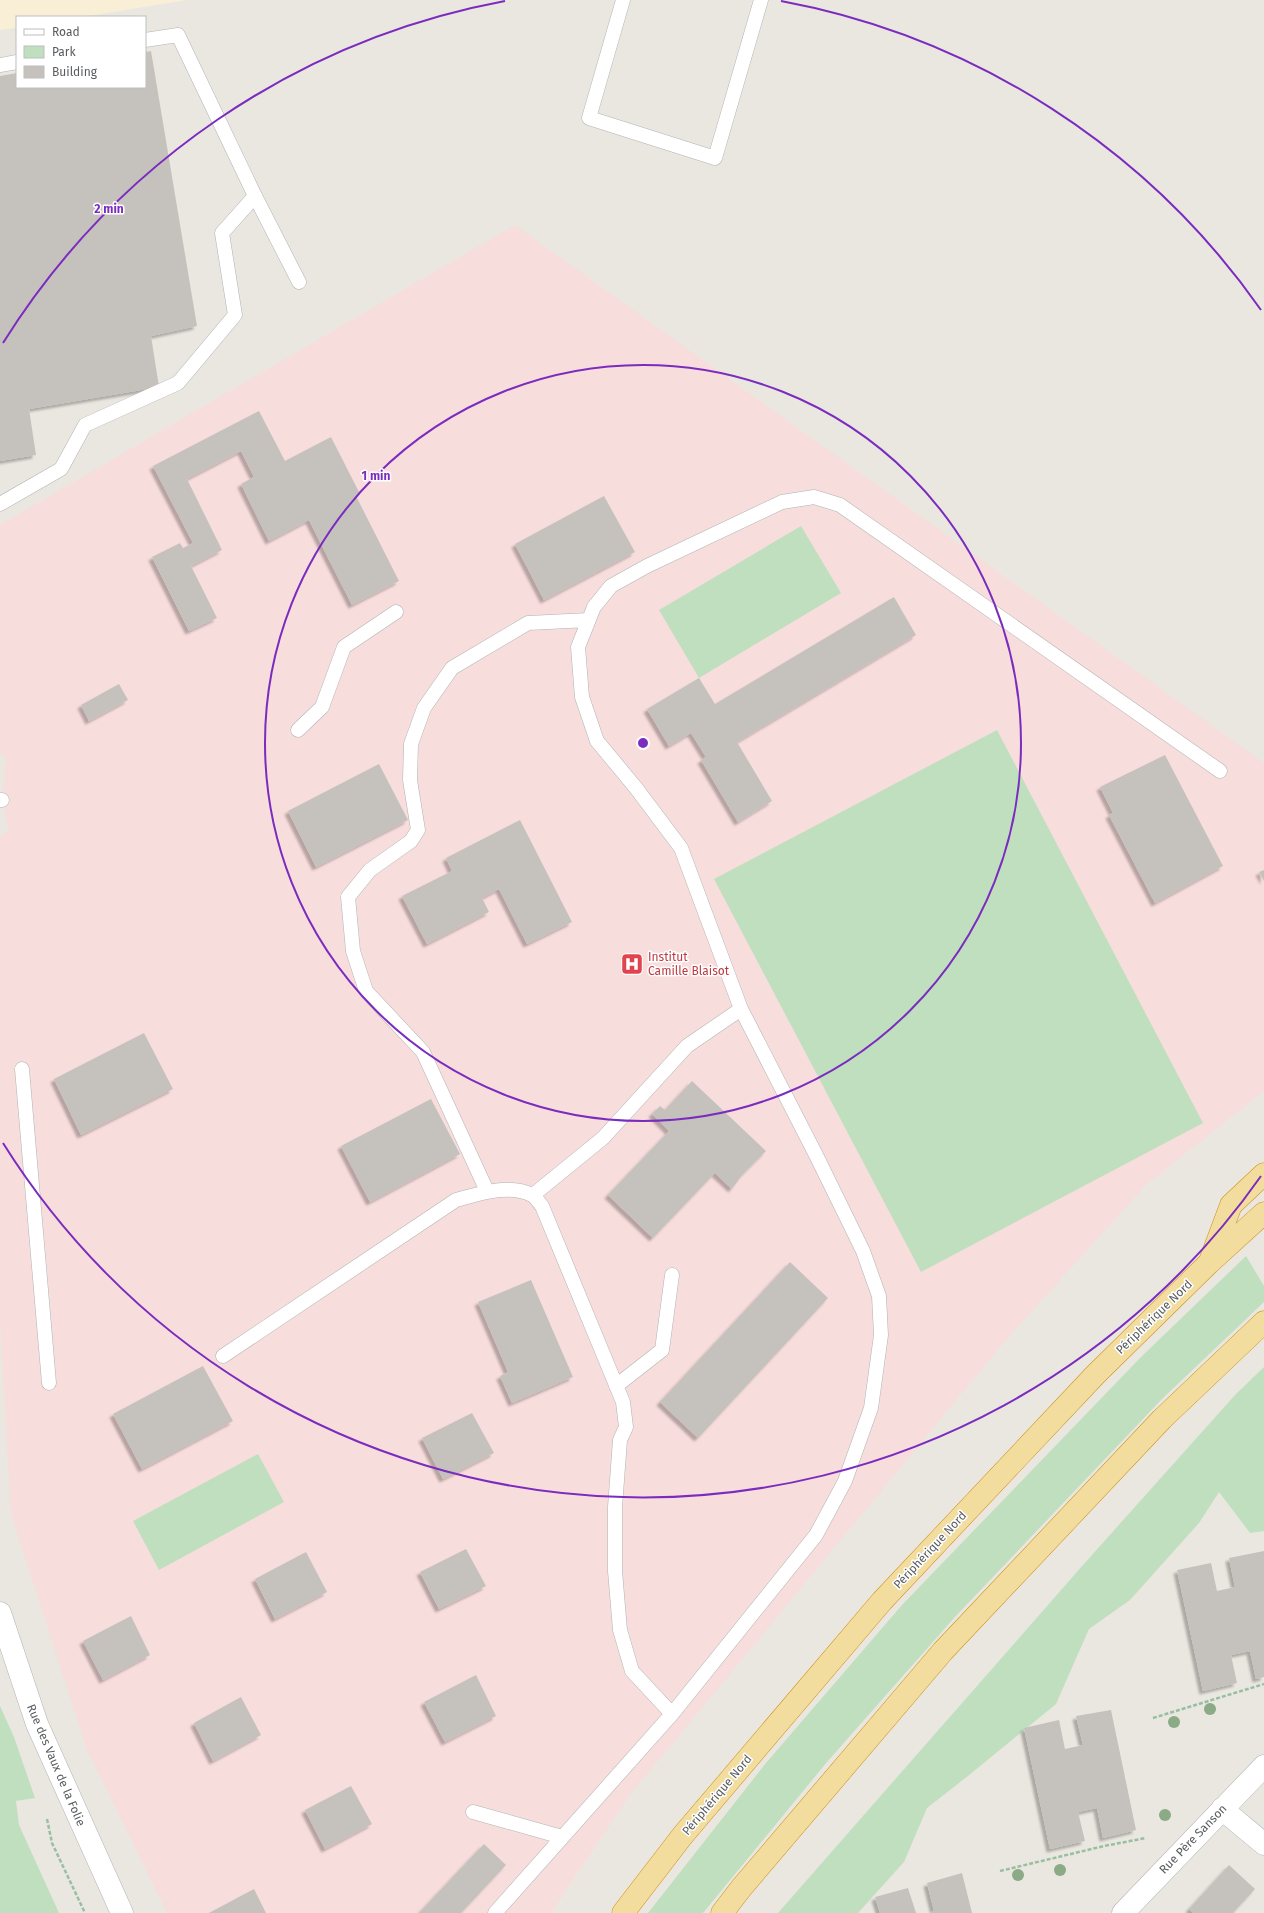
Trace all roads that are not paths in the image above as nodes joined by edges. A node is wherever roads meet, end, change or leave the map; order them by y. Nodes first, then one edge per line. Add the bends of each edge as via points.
1 (623, 0) edge
2 (761, 0) edge
3 (146, 40) edge
4 (16, 62) edge
5 (0, 65) edge
6 (255, 196) junction
7 (299, 282) dead end
8 (0, 504) edge
9 (396, 612) dead end
10 (589, 620) junction
11 (298, 730) dead end
12 (1220, 771) dead end
13 (741, 1009) junction
14 (22, 1069) dead end
15 (1264, 1174) edge
16 (487, 1191) junction
17 (533, 1195) junction
18 (1264, 1213) edge
19 (1209, 1263) junction
20 (672, 1275) dead end
21 (1264, 1322) edge
22 (223, 1356) dead end
23 (49, 1383) dead end
24 (616, 1386) junction
25 (0, 1613) edge
26 (672, 1714) junction
27 (1264, 1766) edge
28 (1222, 1809) junction
29 (473, 1812) dead end
30 (562, 1837) junction
31 (1264, 1844) edge
32 (122, 1913) edge
33 (495, 1913) edge
34 (623, 1913) edge
35 (722, 1913) edge
36 (1123, 1913) edge

1 - 2 lane via 589,118 715,158
3 - 6 lane via 178,35
4 - 5 lane
6 - 7 lane
6 - 8 lane via 222,233 235,315 212,344 178,384 85,425 61,469
9 - 11 lane via 344,647 322,707
10 - 12 lane via 594,608 611,586 623,579 782,502 814,497 840,505
10 - 13 lane via 578,648 582,697 597,741 681,848
10 - 16 lane via 528,623 452,668 424,708 411,744 410,780 418,830 411,841 370,870 348,897 353,951 366,991 423,1052
13 - 17 lane via 687,1046 603,1138
13 - 26 lane via 863,1251 879,1296 881,1335 871,1408 845,1481 816,1535
14 - 23 lane
15 - 19 highway via 1230,1205
16 - 17 lane via 519,1190
16 - 22 lane via 456,1200
17 - 24 lane via 542,1206
18 - 19 highway, Périphérique Nord
19 - 34 highway, Périphérique Nord via 1096,1374 882,1601 683,1835
20 - 24 lane via 662,1350
21 - 35 highway via 1162,1419 943,1651 742,1886
24 - 26 lane via 623,1402 626,1427 620,1440 614,1507 615,1571 620,1630 632,1671
25 - 32 street, Rue des Vaux de la Folie via 37,1724
26 - 30 lane
27 - 28 street, Rue Père Sanson
28 - 31 street
28 - 36 street, Rue Père Sanson
29 - 30 lane
30 - 33 lane

